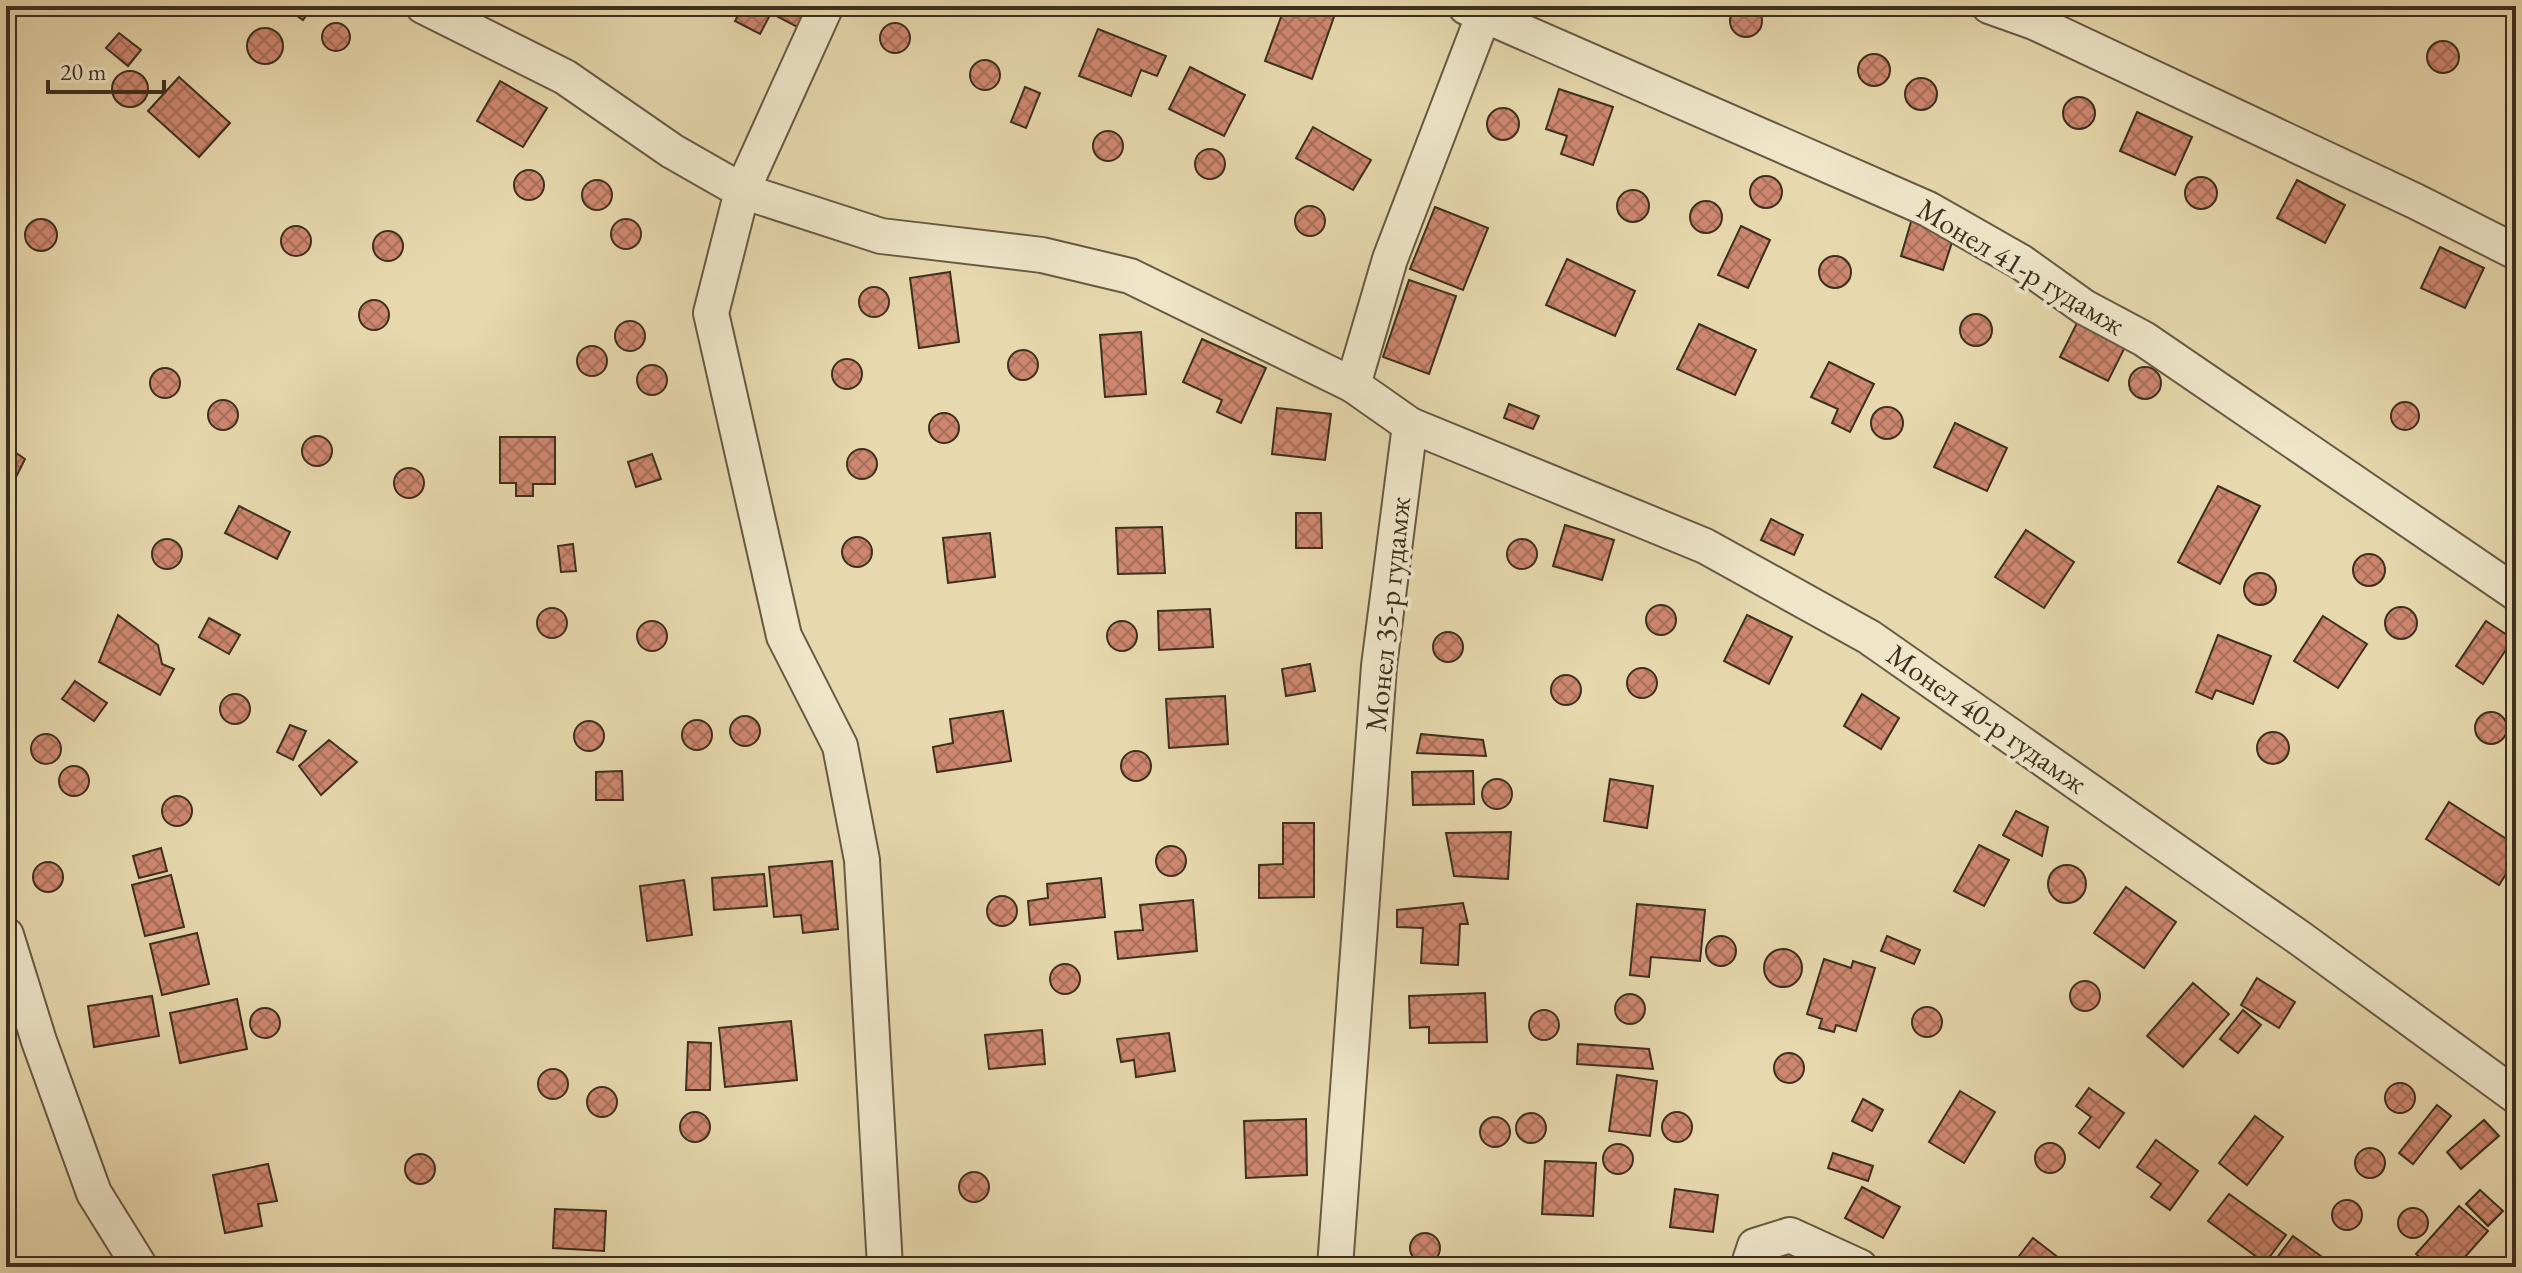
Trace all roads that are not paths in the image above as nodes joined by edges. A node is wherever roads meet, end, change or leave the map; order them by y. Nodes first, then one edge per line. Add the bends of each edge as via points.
1 (423, 6) edge
2 (826, 6) edge
3 (1989, 6) edge
4 (1478, 8) edge
5 (742, 191) junction
6 (2516, 252) edge
7 (1353, 385) junction
8 (1410, 425) junction
9 (2516, 593) edge
10 (6, 935) edge
11 (2516, 1096) edge
12 (140, 1267) edge
13 (885, 1267) edge
14 (1335, 1267) edge
15 (1748, 1267) edge
16 (1860, 1267) edge

1 - 5 street via 565,77 672,151
2 - 5 street
3 - 6 street via 2034,22
4 - 7 street via 1390,259
4 - 9 street, Монел 41-р гудамж via 1928,209 2144,339
5 - 7 street via 881,236 1042,255 1130,276
5 - 13 street via 711,313 784,636 840,746 862,860
7 - 8 street
8 - 11 street, Монел 40-р гудамж via 1705,546 1869,637
8 - 14 street, Монел 35-р гудамж via 1379,666
10 - 12 street via 94,1193
15 - 16 street via 1755,1246 1790,1235

